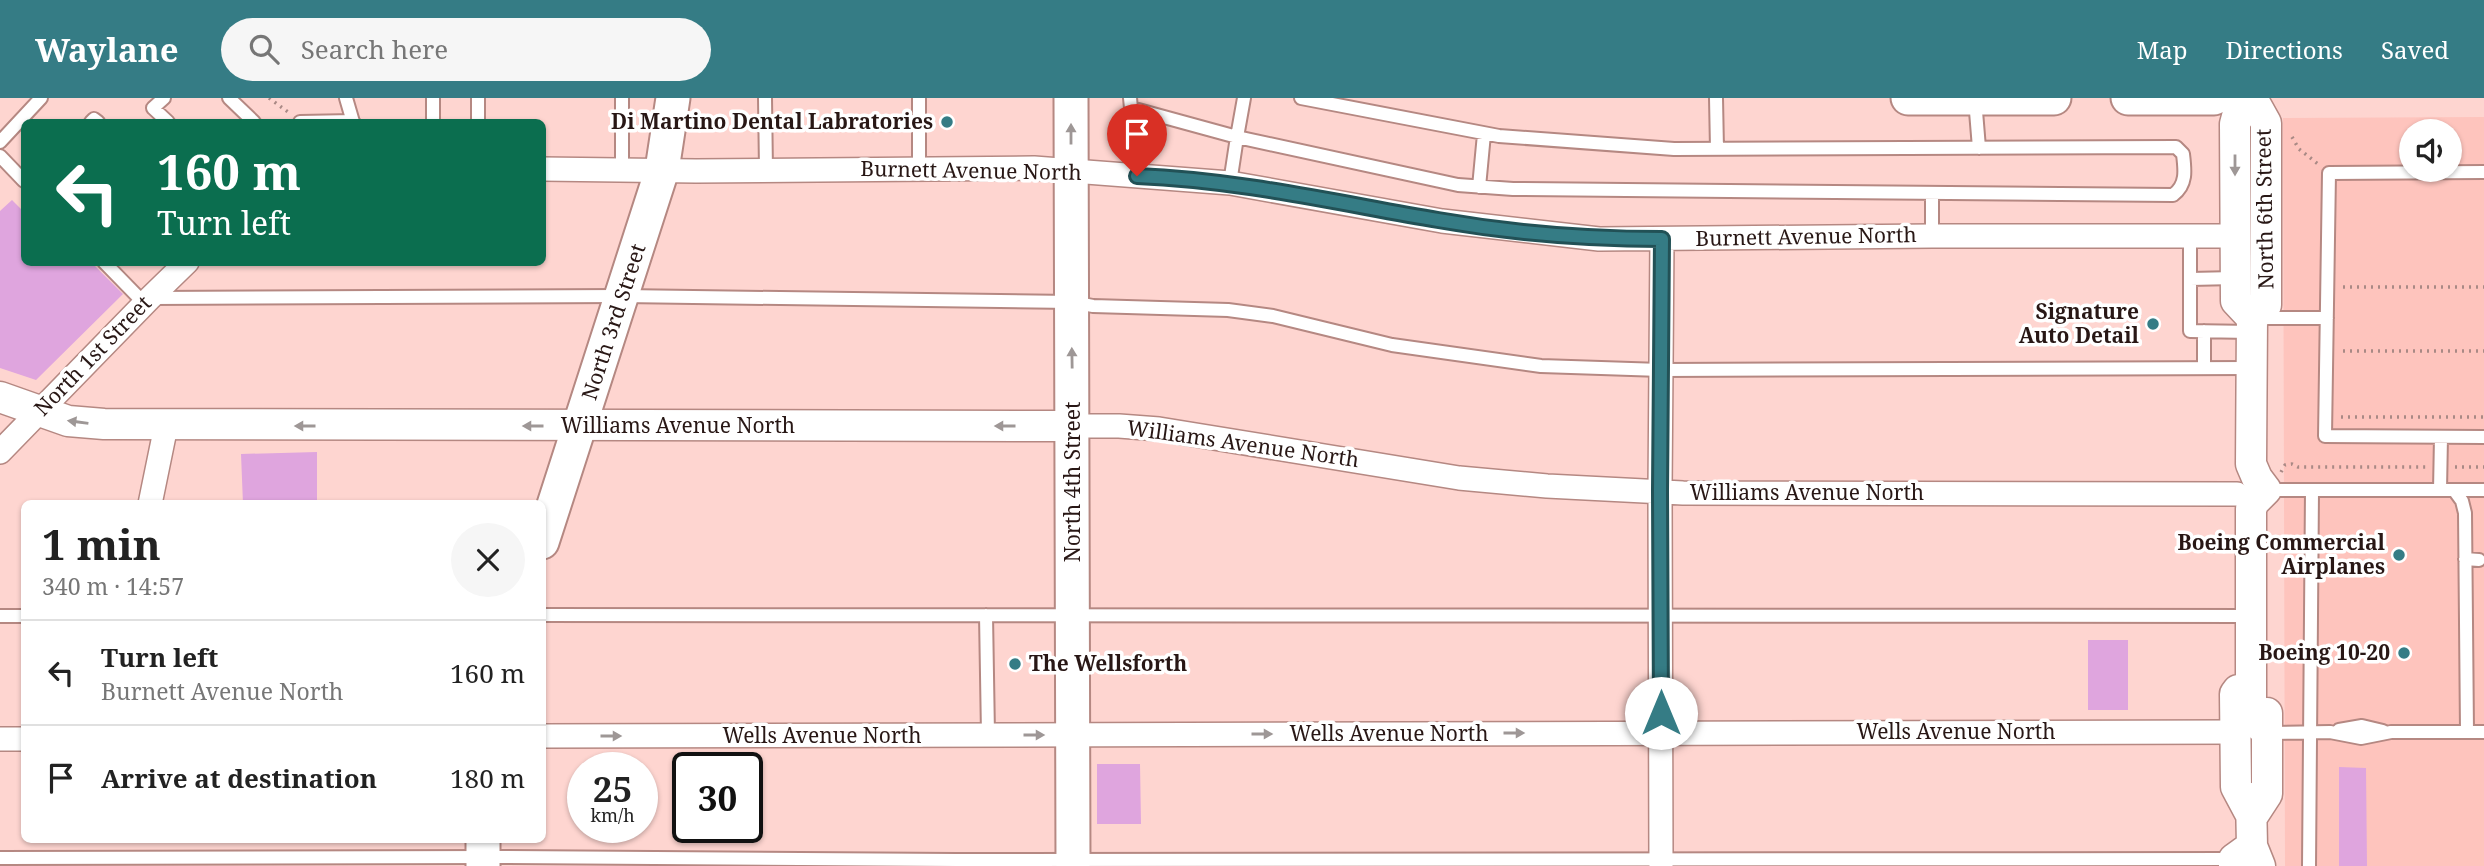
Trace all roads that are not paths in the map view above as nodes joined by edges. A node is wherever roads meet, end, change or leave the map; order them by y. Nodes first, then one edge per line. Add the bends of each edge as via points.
1 (41, 98) edge
2 (164, 98) edge
3 (229, 98) edge
4 (346, 98) edge
5 (433, 98) edge
6 (478, 98) edge
7 (622, 98) edge
8 (673, 98) edge
9 (765, 98) edge
10 (919, 98) edge
11 (1071, 98) edge
12 (1130, 98) edge
13 (1244, 98) edge
14 (1301, 98) edge
15 (1716, 98) edge
16 (1908, 98) edge
17 (2054, 98) edge
18 (2128, 98) edge
19 (2214, 98) edge
20 (2242, 98) edge
21 (2252, 98) edge
22 (1975, 99) edge
23 (21, 119) edge
24 (21, 119) edge
25 (164, 119) edge
26 (251, 119) edge
27 (352, 119) edge
28 (433, 119) edge
29 (478, 119) edge
30 (1484, 134) junction
31 (1237, 136) junction
32 (0, 142) edge
33 (1979, 148) junction
34 (1717, 149) junction
35 (0, 156) edge
36 (546, 169) edge
37 (919, 169) junction
38 (622, 170) junction
39 (662, 170) junction
40 (766, 170) junction
41 (1071, 170) junction
42 (2484, 172) edge
43 (21, 178) edge
44 (1230, 183) junction
45 (1479, 187) junction
46 (1932, 193) junction
47 (1932, 236) junction
48 (2190, 236) junction
49 (2235, 236) junction
50 (1662, 239) junction
51 (109, 266) edge
52 (183, 266) edge
53 (2236, 278) junction
54 (2190, 279) junction
55 (623, 296) junction
56 (147, 300) junction
57 (1072, 302) junction
58 (2327, 318) junction
59 (2252, 325) junction
60 (2204, 331) junction
61 (2204, 368) junction
62 (2252, 368) junction
63 (1661, 370) junction
64 (0, 397) edge
65 (38, 411) junction
66 (2251, 422) junction
67 (166, 426) junction
68 (579, 426) junction
69 (1074, 426) junction
70 (2441, 437) junction
71 (2484, 437) edge
72 (0, 452) edge
73 (2273, 482) junction
74 (2484, 489) edge
75 (2312, 490) junction
76 (2447, 490) junction
77 (1660, 491) junction
78 (2237, 494) junction
79 (151, 500) edge
80 (546, 529) edge
81 (2465, 559) junction
82 (2479, 560) dead end
83 (2251, 579) junction
84 (546, 615) edge
85 (986, 615) junction
86 (1073, 615) junction
87 (0, 616) edge
88 (21, 616) edge
89 (2251, 616) junction
90 (1661, 617) junction
91 (2251, 673) junction
92 (1661, 732) junction
93 (2236, 732) junction
94 (2310, 732) junction
95 (2466, 732) junction
96 (2484, 732) edge
97 (2267, 733) junction
98 (988, 735) junction
99 (1073, 735) junction
100 (546, 737) edge
101 (0, 739) edge
102 (21, 739) edge
103 (2246, 851) edge
104 (483, 854) edge
105 (0, 858) edge
106 (1661, 862) edge
107 (1073, 863) edge
108 (2145, 863) edge
109 (2309, 866) edge

1 - 24 lane
2 - 25 lane via 153,108
3 - 26 lane
4 - 27 lane
5 - 28 lane
6 - 29 lane
7 - 38 lane
8 - 39 main road, North 3rd Street
9 - 40 lane
10 - 37 lane
41 -> 11 main road, North 4th Street
12 - 31 lane via 1130,108
13 - 31 lane
14 - 30 lane
15 - 34 lane
16 - 22 main road
17 - 22 main road
18 - 19 main road
20 -> 49 street, North 6th Street via 2235,124
21 - 59 street, North 6th Street via 2266,123 2266,305
22 - 33 lane
23 - 32 lane
30 - 34 lane
30 - 45 lane
31 - 44 lane
31 - 45 lane
33 - 34 lane
33 - 46 lane via 2176,147 2183,154 2184,179 2173,195
35 - 43 lane
36 - 38 street, Burnett Avenue North
37 - 40 street, Burnett Avenue North
37 - 41 street, Burnett Avenue North
38 - 39 street, Burnett Avenue North
39 - 40 street, Burnett Avenue North
39 - 55 main road, North 3rd Street
41 - 44 street, Burnett Avenue North
41 - 57 main road, North 4th Street
42 - 58 lane via 2329,173
44 - 50 street, Burnett Avenue North via 1442,221 1587,238
45 - 46 lane
46 - 47 lane
47 - 48 street, Burnett Avenue North
47 - 50 street, Burnett Avenue North
48 - 49 street, Burnett Avenue North
48 - 54 lane
49 - 53 street, North 6th Street
50 - 63 street
51 - 56 lane
52 - 56 street, North 1st Street
53 - 54 lane
53 - 59 street, North 6th Street via 2236,301
54 - 60 lane via 2190,331
55 - 56 lane
55 - 57 lane
55 - 68 main road, North 3rd Street
56 - 65 street, North 1st Street
57 - 63 lane via 1228,310 1273,316 1392,345 1541,366
69 -> 57 main road, North 4th Street
58 - 59 lane
58 - 70 lane via 2325,436
59 - 60 lane
59 - 62 street, North 6th Street
60 - 61 lane
61 - 62 lane
61 - 63 lane
62 - 66 street, North 6th Street
63 - 77 street
64 - 65 street, Williams Avenue North
67 -> 65 street, Williams Avenue North via 78,422
65 - 72 street, North 1st Street
66 - 73 street, North 6th Street via 2265,446
66 - 78 street, North 6th Street via 2236,438
68 -> 67 street, Williams Avenue North
67 - 79 street
69 -> 68 street, Williams Avenue North
68 - 80 main road, North 3rd Street
69 - 77 street, Williams Avenue North via 1159,429 1459,478
69 - 86 main road, North 4th Street
70 - 71 lane
70 - 76 lane
73 - 75 lane
73 - 83 street, North 6th Street via 2266,553
74 - 76 lane
75 - 76 lane
75 - 94 lane
76 - 81 lane via 2462,501
77 - 78 street, Williams Avenue North
77 - 90 street
78 - 83 street, North 6th Street via 2238,552
81 - 82 lane
81 - 95 lane via 2473,676
83 - 89 street, North 6th Street
84 - 85 lane
85 - 86 lane
85 - 98 lane
86 - 90 lane
86 - 99 main road, North 4th Street
87 - 88 lane
89 - 90 lane
89 - 91 street, North 6th Street
90 - 92 street
91 - 93 street, North 6th Street via 2235,694
91 - 97 street, North 6th Street via 2267,695
92 - 93 street, Wells Avenue North
99 -> 92 street, Wells Avenue North
92 - 106 street
93 - 103 street, North 6th Street via 2236,787
94 - 95 lane via 2362,726 2391,732
94 - 97 lane
94 - 109 lane
95 - 96 lane
97 - 103 street, North 6th Street via 2267,794
98 -> 99 street, Wells Avenue North
100 -> 98 street, Wells Avenue North
99 - 107 main road, North 4th Street
101 - 102 street
103 - 108 lane
104 - 105 lane
104 - 107 lane
106 - 107 lane
106 - 108 lane

